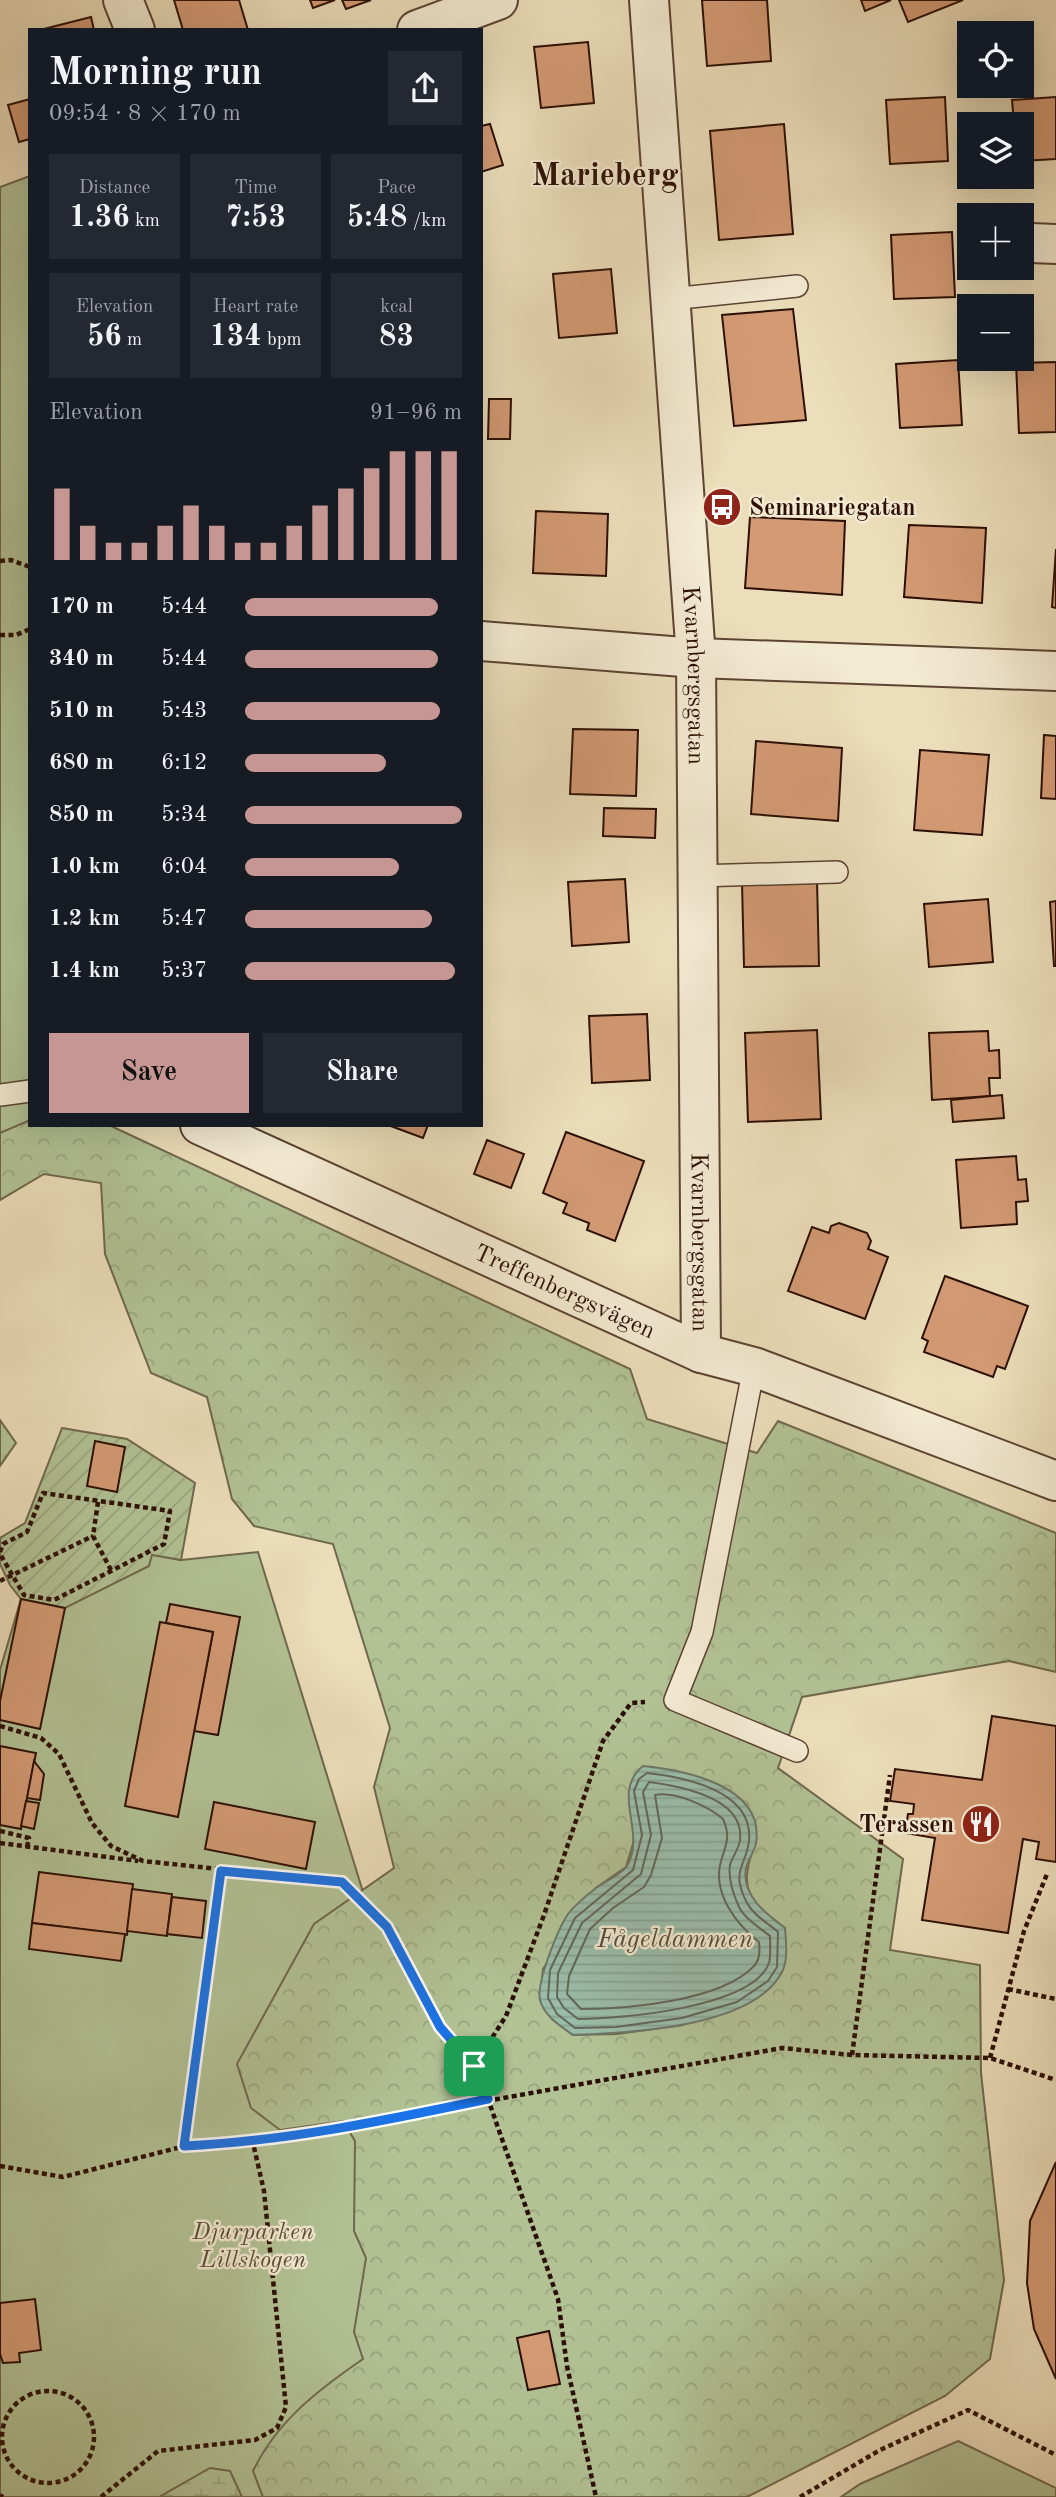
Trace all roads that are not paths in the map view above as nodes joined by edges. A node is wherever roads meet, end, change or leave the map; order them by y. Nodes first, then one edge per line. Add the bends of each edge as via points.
1 (123, 0) edge
2 (498, 0) edge
3 (649, 0) edge
4 (134, 28) edge
5 (422, 28) edge
6 (797, 286) dead end
7 (671, 299) junction
8 (483, 641) edge
9 (696, 658) junction
10 (1056, 671) edge
11 (837, 872) dead end
12 (697, 876) junction
13 (28, 1091) edge
14 (0, 1096) edge
15 (204, 1127) edge
16 (701, 1353) junction
17 (754, 1367) junction
18 (1056, 1480) edge
19 (797, 1751) dead end

1 - 4 street
2 - 5 street
3 - 7 street, Kvarnbergsgatan
6 - 7 lane
7 - 9 street, Kvarnbergsgatan
8 - 9 street
9 - 10 street
9 - 12 street, Kvarnbergsgatan
11 - 12 lane
12 - 16 street, Kvarnbergsgatan
13 - 14 lane
15 - 16 street, Treffenbergsvägen
16 - 17 street, Treffenbergsvägen
17 - 18 street, Treffenbergsvägen
17 - 19 lane via 702,1632 675,1700

